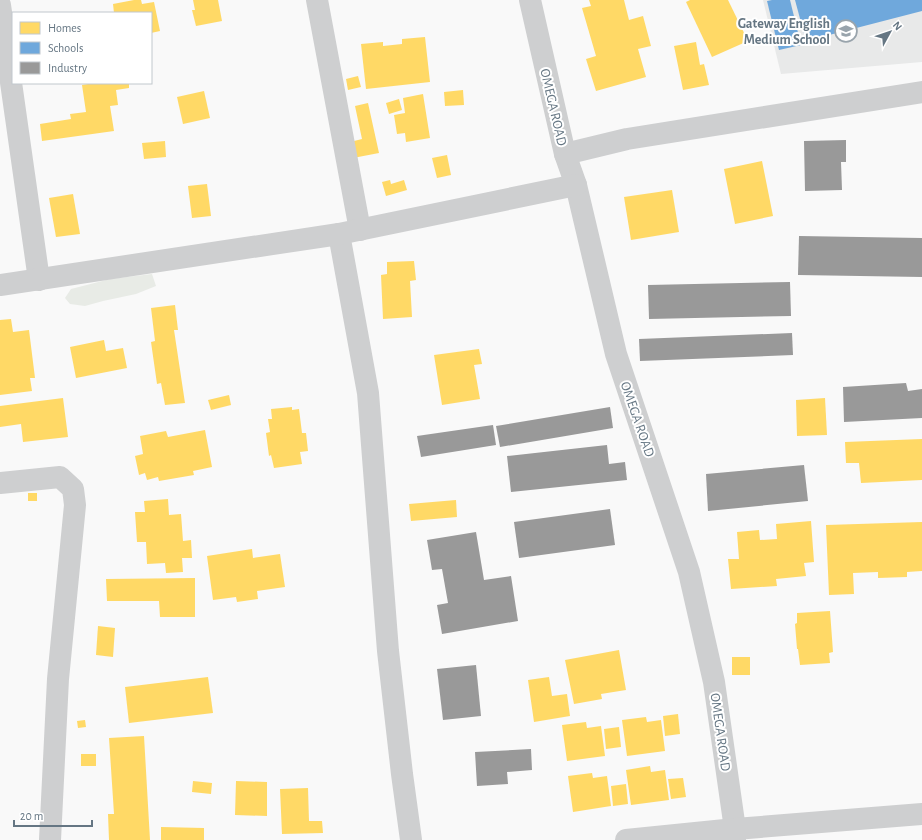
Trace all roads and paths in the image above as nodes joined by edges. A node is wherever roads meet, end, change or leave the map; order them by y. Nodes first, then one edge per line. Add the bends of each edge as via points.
1 (317, 0) edge
2 (530, 0) edge
3 (0, 5) edge
4 (922, 92) edge
5 (565, 154) junction
6 (576, 185) junction
7 (360, 230) junction
8 (339, 234) junction
9 (39, 280) junction
10 (0, 285) edge
11 (0, 483) edge
12 (922, 814) edge
13 (735, 835) edge
14 (50, 840) edge
15 (411, 840) edge
16 (626, 840) edge

1 - 7 street
2 - 5 street, OMEGA ROAD
3 - 9 street
4 - 5 street via 627,139
5 - 6 street, OMEGA ROAD
6 - 7 street
6 - 13 street, OMEGA ROAD via 616,354 689,572 714,682
7 - 8 street
8 - 9 street
8 - 15 street via 368,393 388,651
9 - 10 street
11 - 14 street via 60,477 73,489 75,505 58,679
12 - 13 street
13 - 16 street

